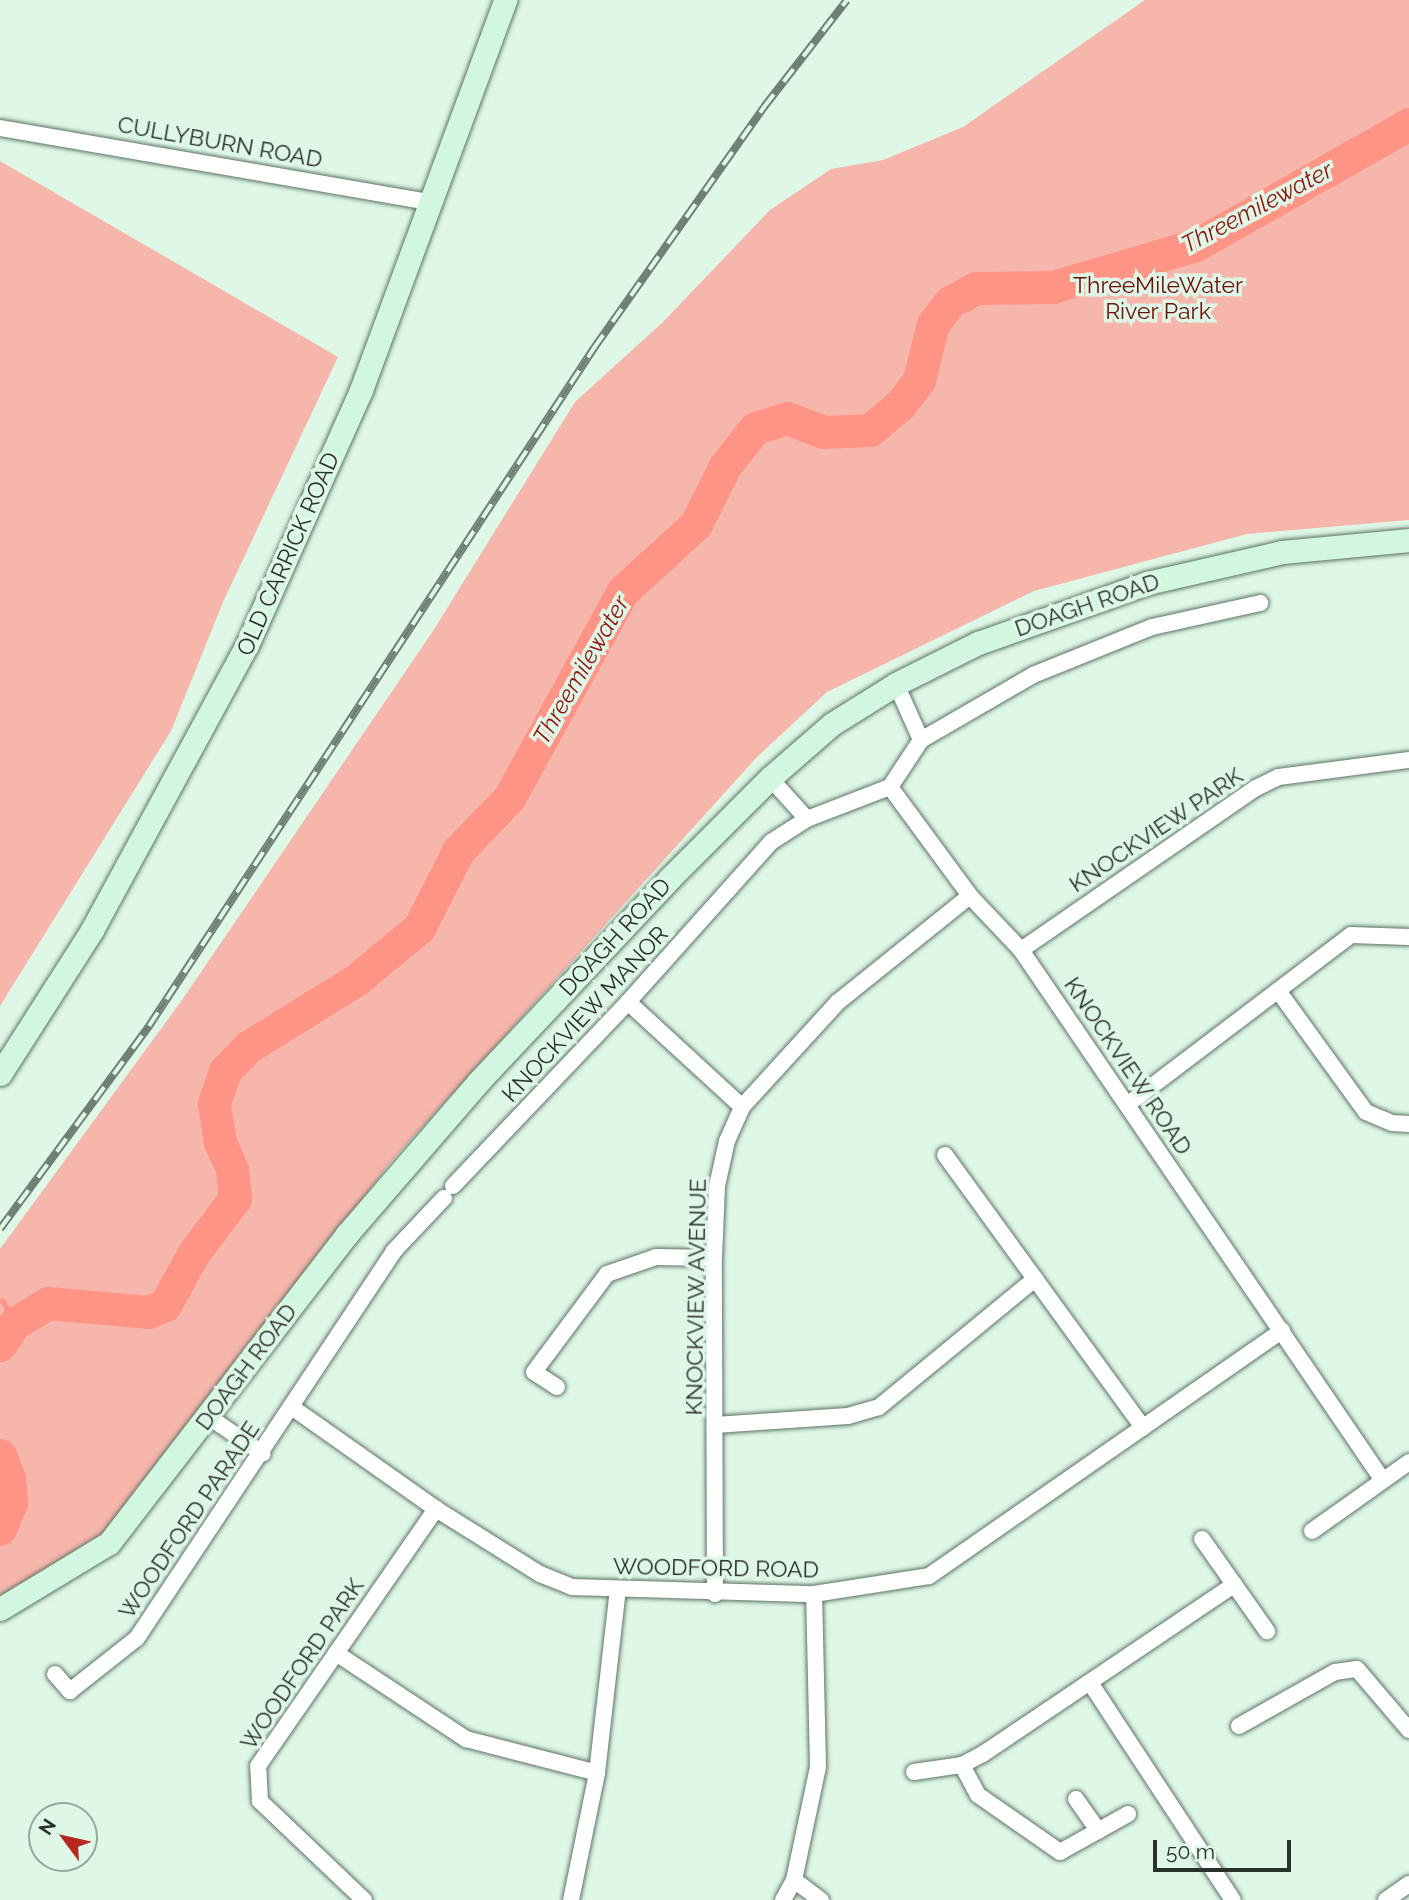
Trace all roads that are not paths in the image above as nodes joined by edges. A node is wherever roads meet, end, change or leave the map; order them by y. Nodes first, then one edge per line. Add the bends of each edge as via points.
1 (505, 0) edge
2 (0, 128) edge
3 (432, 203) junction
4 (1409, 540) edge
5 (1260, 603) dead end
6 (896, 684) junction
7 (921, 740) junction
8 (1409, 760) edge
9 (770, 778) junction
10 (890, 787) junction
11 (807, 819) junction
12 (970, 896) junction
13 (1409, 937) edge
14 (1021, 950) junction
15 (1279, 992) junction
16 (628, 1002) junction
17 (0, 1074) edge
18 (1128, 1105) junction
19 (742, 1107) junction
20 (1409, 1124) edge
21 (945, 1155) dead end
22 (715, 1258) junction
23 (1035, 1279) junction
24 (1282, 1331) junction
25 (557, 1387) dead end
26 (293, 1408) junction
27 (209, 1417) junction
28 (715, 1425) junction
29 (1143, 1428) junction
30 (262, 1454) junction
31 (1409, 1462) edge
32 (1382, 1479) junction
33 (436, 1509) junction
34 (1312, 1531) dead end
35 (1202, 1539) dead end
36 (1234, 1585) junction
37 (618, 1590) junction
38 (715, 1594) junction
39 (814, 1594) junction
40 (8, 1605) edge
41 (1267, 1631) dead end
42 (336, 1653) junction
43 (55, 1674) dead end
44 (1091, 1684) junction
45 (1239, 1726) dead end
46 (1409, 1730) edge
47 (962, 1765) junction
48 (914, 1772) dead end
49 (597, 1773) junction
50 (1076, 1799) dead end
51 (1128, 1814) dead end
52 (1098, 1831) junction
53 (794, 1880) junction
54 (1409, 1884) edge
55 (363, 1900) edge
56 (571, 1900) edge
57 (783, 1900) edge
58 (821, 1900) edge
59 (1233, 1900) edge
60 (1385, 1900) edge

1 - 3 main road, OLD CARRICK ROAD
2 - 3 street, CULLYBURN ROAD
3 - 17 main road, OLD CARRICK ROAD via 361,390 247,645 99,919
4 - 6 main road, DOAGH ROAD via 1282,552 1147,583 978,643
5 - 7 street via 1128,636 1033,675
6 - 7 street
6 - 9 main road, DOAGH ROAD via 832,724
7 - 10 street
8 - 14 street, KNOCKVIEW PARK via 1279,777 1256,788
9 - 11 street
9 - 27 main road, DOAGH ROAD via 478,1082 346,1234
10 - 11 street, KNOCKVIEW MANOR
10 - 12 street, KNOCKVIEW ROAD
11 - 16 street, KNOCKVIEW MANOR via 771,842
12 - 14 street, KNOCKVIEW ROAD
12 - 19 street, KNOCKVIEW AVENUE via 838,1002
13 - 15 street via 1351,935
14 - 18 street, KNOCKVIEW ROAD
15 - 18 street
15 - 20 street via 1366,1112 1392,1124
16 - 19 street
16 - 26 street, KNOCKVIEW MANOR via 394,1251
18 - 24 street, KNOCKVIEW ROAD
19 - 22 street, KNOCKVIEW AVENUE via 727,1141 717,1186
21 - 23 street
22 - 25 street via 656,1256 607,1274 534,1371
22 - 28 street, KNOCKVIEW AVENUE
23 - 28 street via 879,1407 848,1416
23 - 29 street
24 - 29 street, WOODFORD ROAD
24 - 32 street, KNOCKVIEW ROAD
26 - 30 street, WOODFORD PARADE
26 - 33 street, WOODFORD ROAD
27 - 30 street
27 - 40 main road, DOAGH ROAD via 109,1543
28 - 38 street, KNOCKVIEW AVENUE
29 - 39 street, WOODFORD ROAD via 929,1576
30 - 43 street, WOODFORD PARADE via 137,1638 70,1691
31 - 32 street
32 - 34 street
33 - 37 street, WOODFORD ROAD via 540,1574 572,1587
33 - 42 street, WOODFORD PARK
35 - 36 street
36 - 41 street
36 - 44 street
37 - 38 street, WOODFORD ROAD
37 - 49 street
38 - 39 street, WOODFORD ROAD
39 - 53 street via 818,1767
42 - 49 street via 466,1739
42 - 55 street, WOODFORD PARK via 258,1766 260,1801
44 - 47 street
44 - 59 street
45 - 46 street via 1335,1672 1357,1669
47 - 48 street
47 - 52 street via 978,1795 1060,1852
49 - 56 street
50 - 52 street
51 - 52 street
53 - 57 street
53 - 58 street
54 - 60 street

